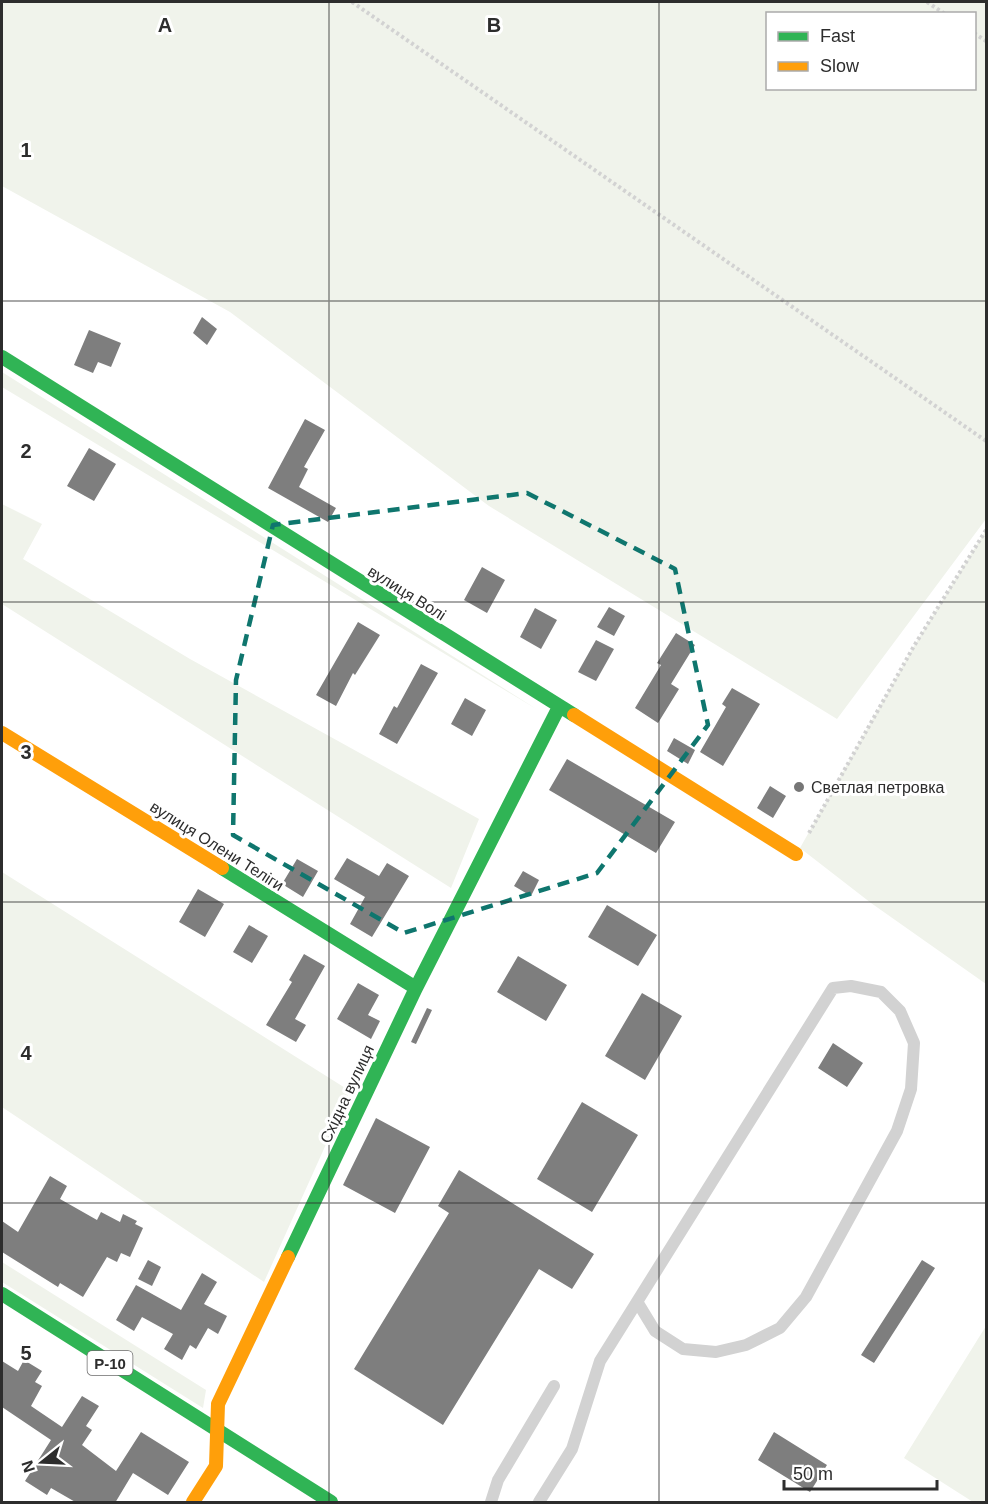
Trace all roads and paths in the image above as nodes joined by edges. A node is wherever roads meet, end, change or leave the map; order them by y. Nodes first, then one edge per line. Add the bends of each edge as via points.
1 (352, 2) edge
2 (927, 2) edge
3 (942, 12) edge
4 (2, 357) edge
5 (987, 441) edge
6 (987, 530) edge
7 (559, 707) junction
8 (2, 733) edge
9 (796, 854) joint
10 (416, 988) junction
11 (2, 1294) edge
12 (638, 1303) junction
13 (554, 1386) dead end
14 (219, 1431) junction
15 (193, 1503) edge
16 (331, 1503) edge
17 (492, 1503) edge
18 (539, 1503) edge

1 - 5 path
2 - 3 path
4 - 7 street, вулиця Волі
6 - 9 path via 914,646
7 - 9 street, вулиця Волі
7 - 10 street, Східна вулиця
8 - 10 street, вулиця Олени Теліги
10 - 14 street, Східна вулиця via 218,1404
11 - 14 street, Р-10
12 - 12 lane via 833,988 851,986 881,992 900,1011 914,1043 911,1089 897,1131 806,1297 780,1328 746,1345 716,1352 683,1349 655,1331
12 - 18 lane via 600,1361 572,1449
13 - 17 lane via 498,1480
14 - 15 street, Східна вулиця via 216,1466
14 - 16 street, Р-10

